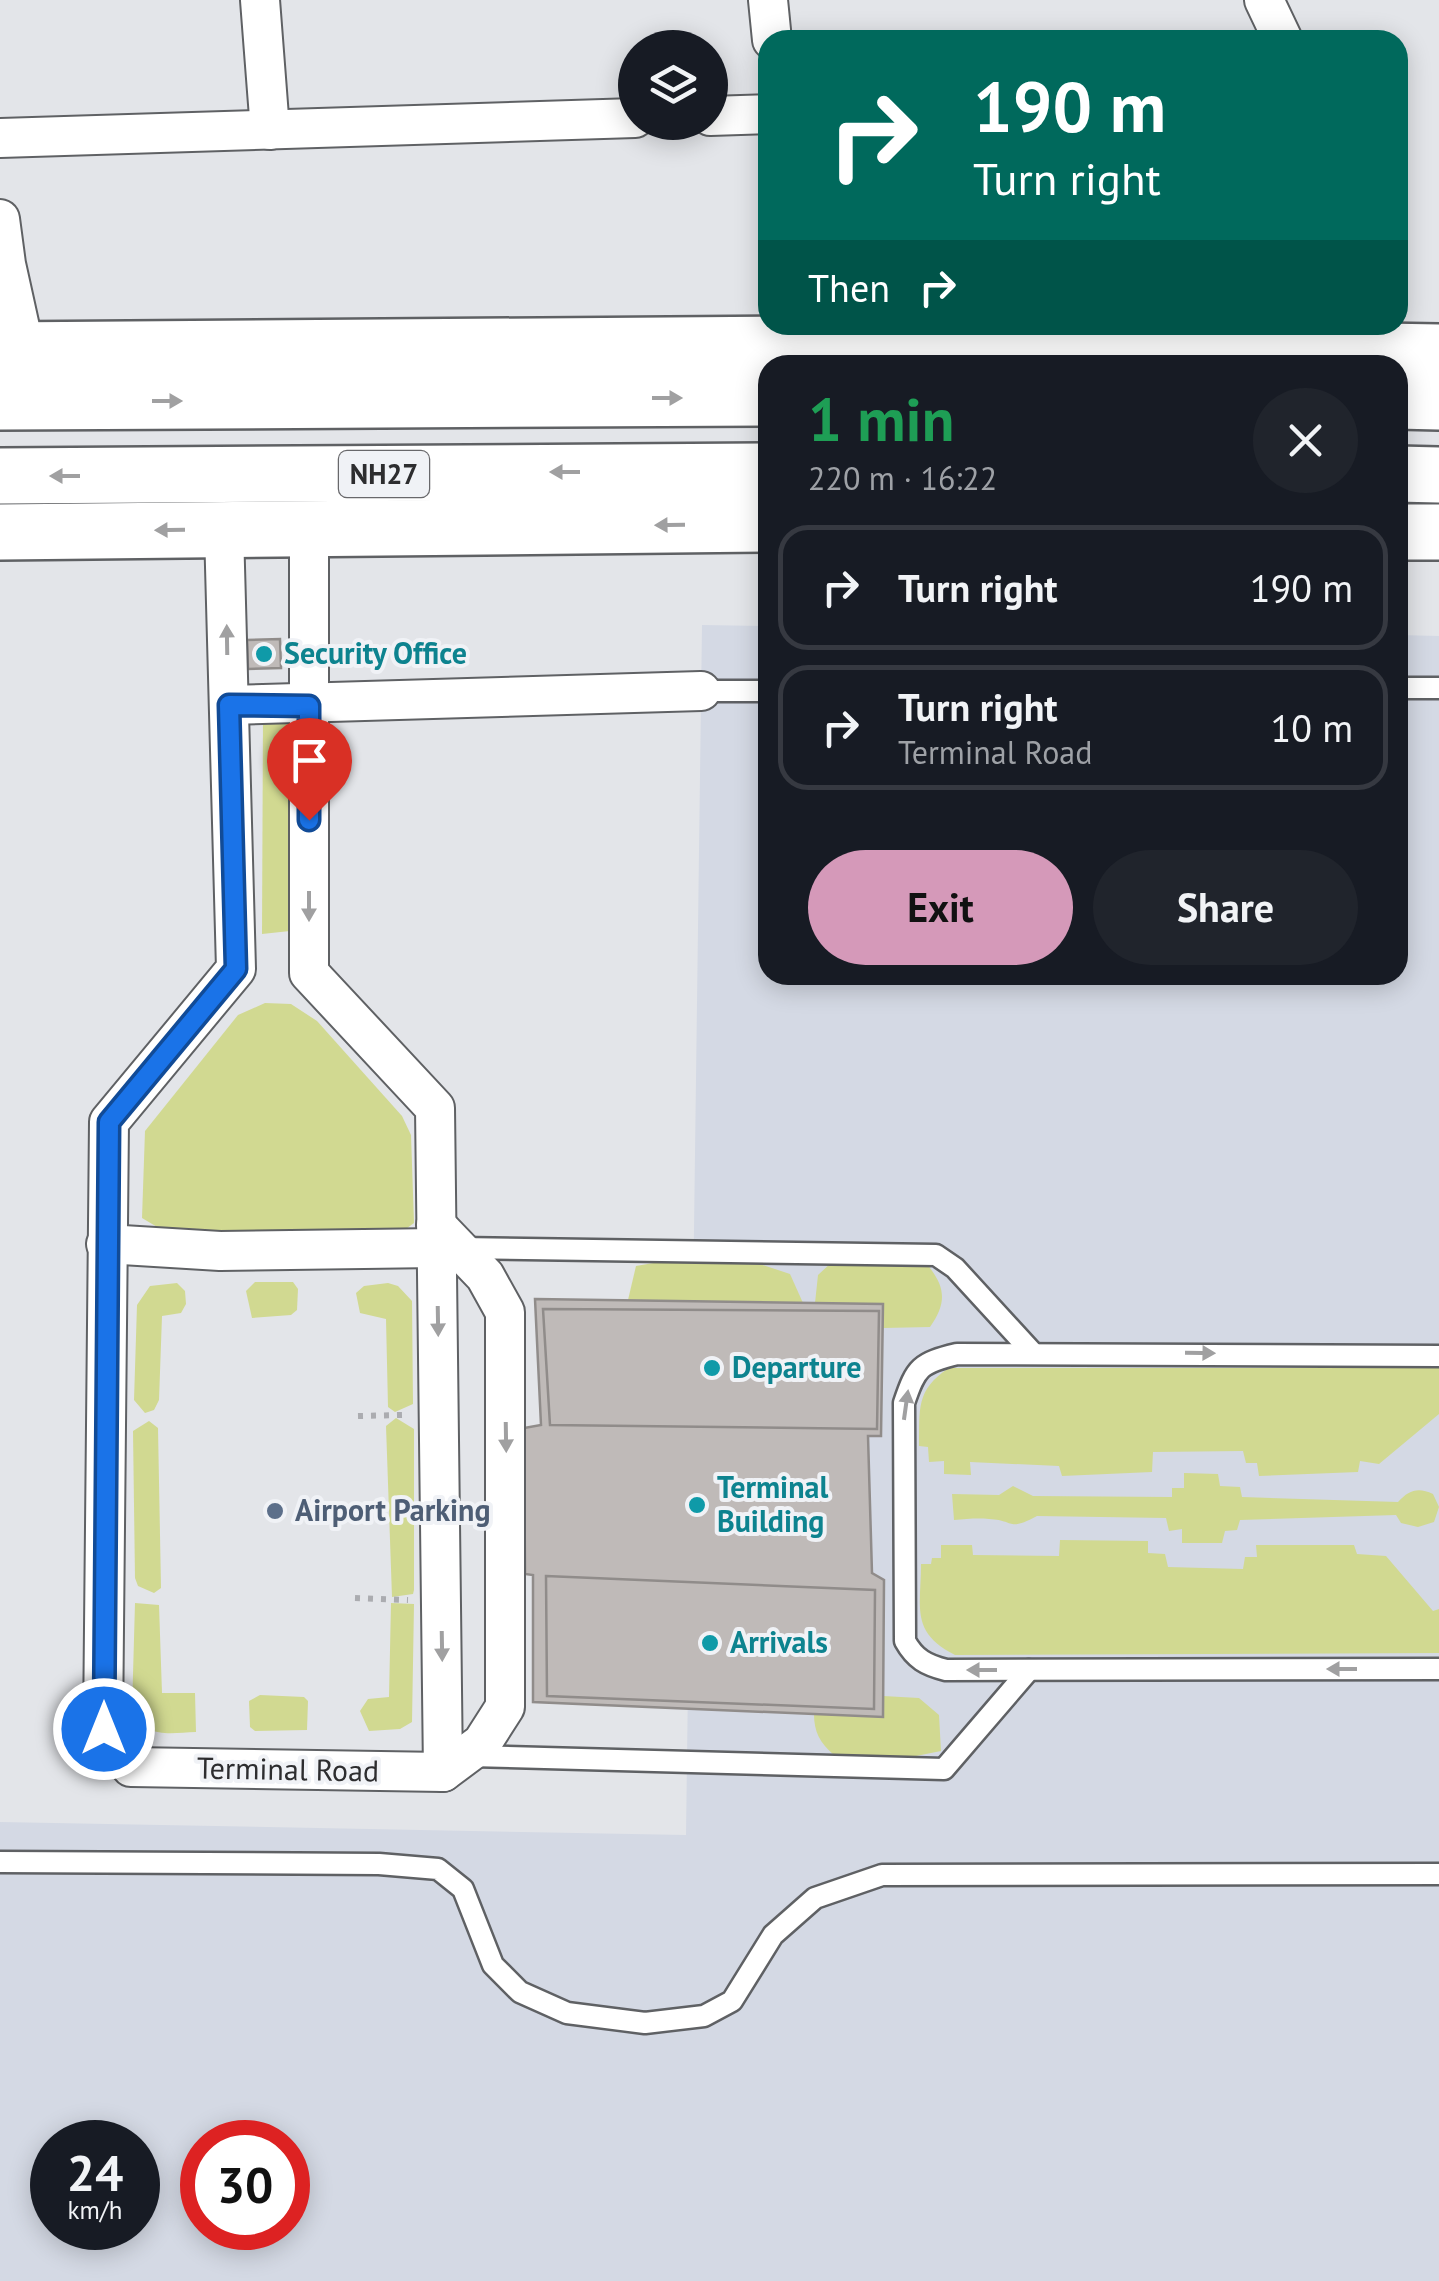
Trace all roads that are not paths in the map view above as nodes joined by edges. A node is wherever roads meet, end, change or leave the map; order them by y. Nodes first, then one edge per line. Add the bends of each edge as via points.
1 (260, 0) edge
2 (768, 0) edge
3 (1264, 0) edge
4 (771, 30) edge
5 (1278, 30) edge
6 (758, 114) edge
7 (728, 115) edge
8 (618, 119) edge
9 (270, 130) junction
10 (0, 138) edge
11 (0, 219) edge
12 (1364, 338) edge
13 (13, 350) edge
14 (1439, 352) edge
15 (758, 398) edge
16 (1408, 401) edge
17 (0, 402) edge
18 (1439, 402) edge
19 (758, 471) edge
20 (1408, 474) edge
21 (1439, 475) edge
22 (0, 476) edge
23 (758, 524) edge
24 (309, 529) junction
25 (224, 530) junction
26 (0, 532) edge
27 (1408, 532) edge
28 (1439, 532) edge
29 (1408, 688) edge
30 (1439, 688) edge
31 (701, 691) joint
32 (758, 691) edge
33 (229, 705) junction
34 (309, 706) junction
35 (444, 1240) junction
36 (106, 1244) junction
37 (1032, 1352) junction
38 (1439, 1356) edge
39 (1439, 1669) edge
40 (1029, 1670) junction
41 (454, 1764) junction
42 (0, 1862) edge
43 (1439, 1874) edge

1 - 9 street
2 - 4 street
3 - 5 street
6 - 7 street
8 - 9 street
9 - 10 street
11 - 13 street
12 - 13 main road
12 - 14 main road
17 -> 15 main road
16 - 18 main road
19 -> 22 main road, NH27
20 - 21 main road
23 -> 24 main road
24 - 25 main road
24 - 34 street
25 -> 26 main road
33 -> 25 street, Terminal Road
27 - 28 main road
29 - 30 lane
31 - 32 lane
31 - 34 street
33 - 34 street
33 - 36 street, Terminal Road via 236,969 109,1122
34 -> 35 street via 309,973 435,1108
35 - 36 street via 220,1251
35 - 37 lane via 936,1255
35 -> 41 street
35 -> 41 street via 485,1276 506,1312 504,1707 482,1744
36 - 41 street, Terminal Road via 104,1729 131,1767
37 -> 38 lane
40 -> 37 lane via 946,1670 912,1655 906,1641 904,1403 925,1362
39 -> 40 lane
40 - 41 lane via 944,1769
42 - 43 lane via 438,1869 463,1889 493,1965 520,1992 566,2014 645,2023 704,2016 732,2001 773,1935 815,1898 882,1875

